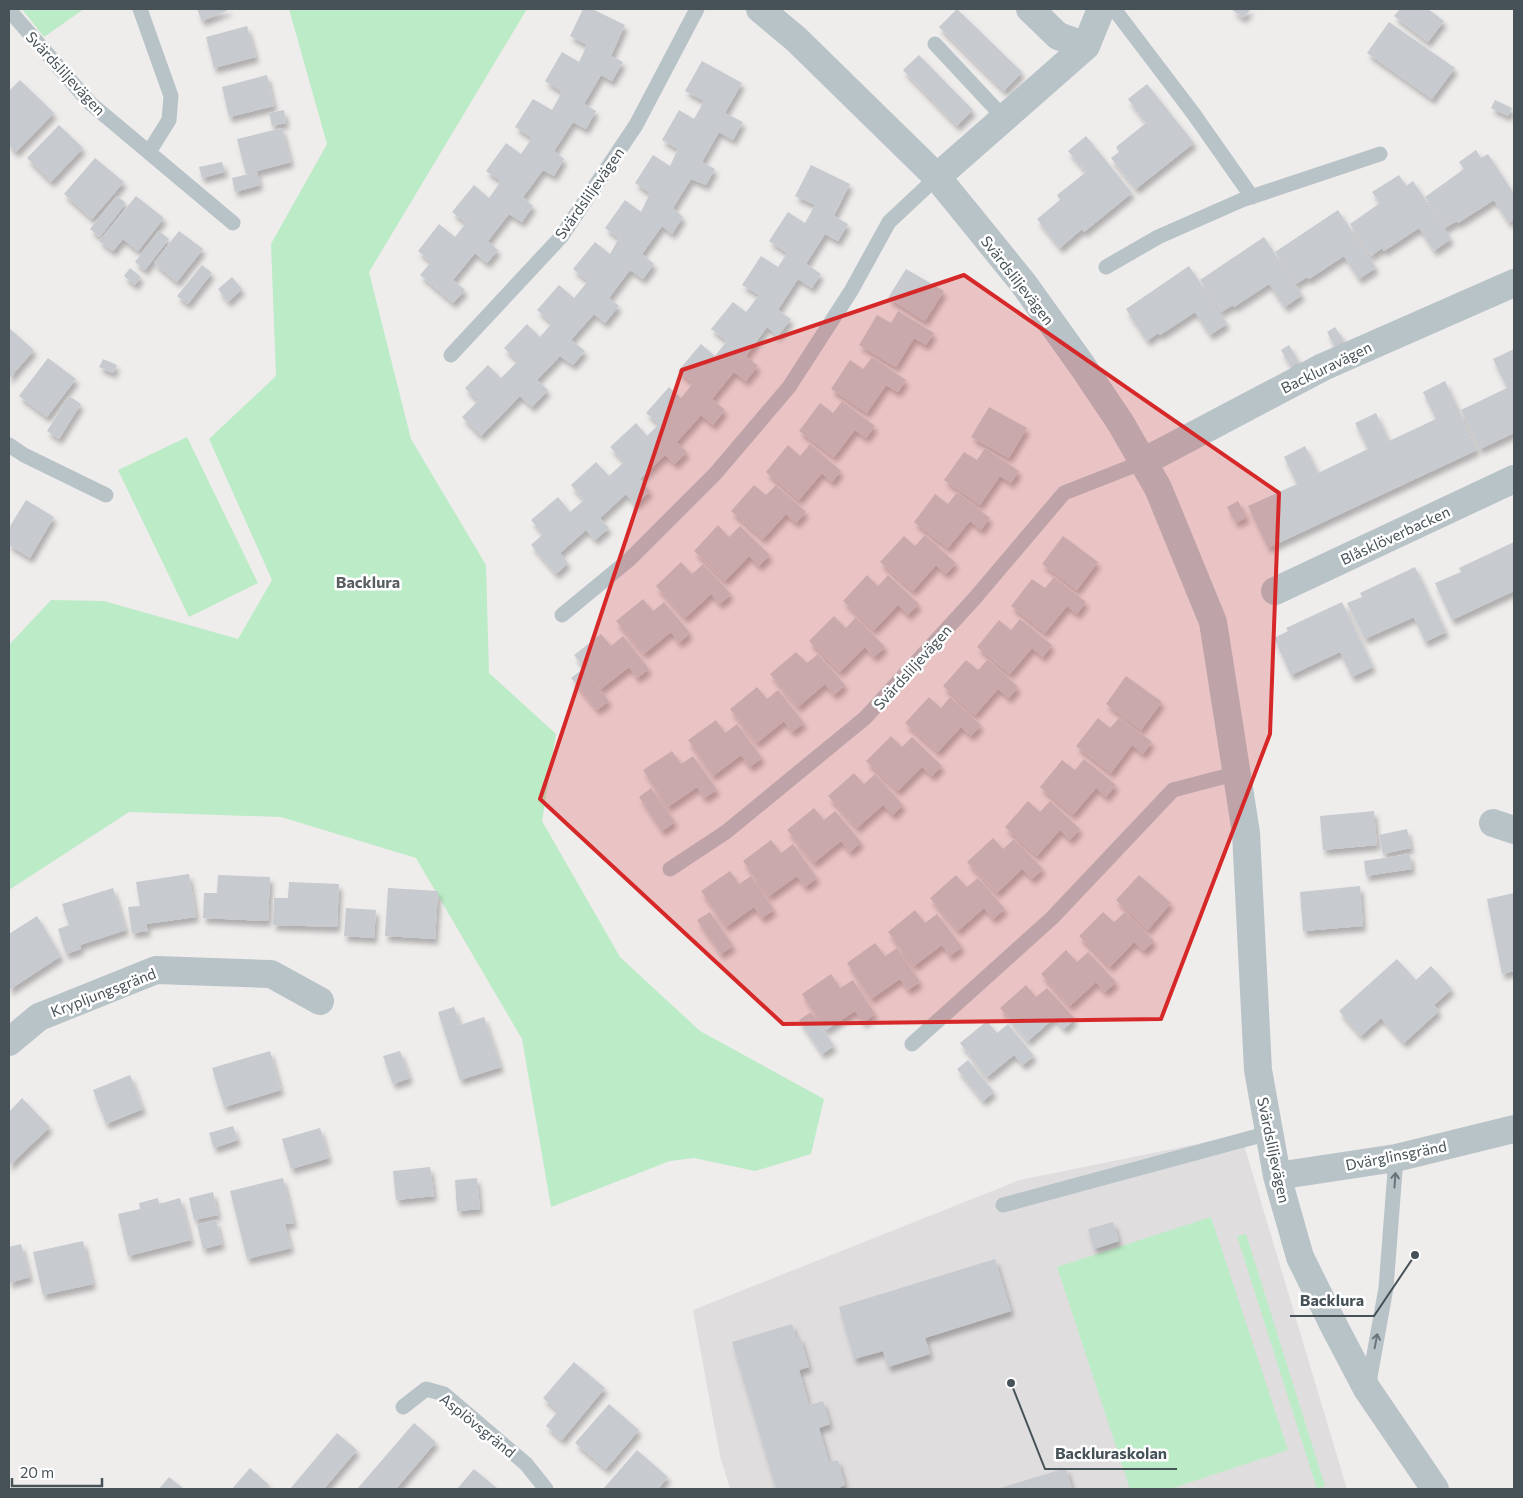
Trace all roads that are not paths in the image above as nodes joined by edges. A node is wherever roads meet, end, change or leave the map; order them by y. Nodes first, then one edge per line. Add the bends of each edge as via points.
1 (140, 9) edge
2 (697, 9) edge
3 (760, 9) edge
4 (1030, 9) edge
5 (1101, 9) edge
6 (1114, 9) edge
7 (9, 10) edge
8 (935, 44) dead end
9 (1086, 46) junction
10 (1005, 119) junction
11 (149, 152) junction
12 (1380, 154) dead end
13 (938, 177) junction
14 (1252, 197) junction
15 (233, 223) dead end
16 (1106, 268) dead end
17 (1514, 283) edge
18 (451, 355) dead end
19 (9, 445) edge
20 (1143, 462) junction
21 (1514, 479) edge
22 (106, 495) dead end
23 (1275, 591) dead end
24 (562, 615) dead end
25 (1238, 773) junction
26 (670, 869) dead end
27 (320, 1001) dead end
28 (9, 1042) edge
29 (912, 1044) dead end
30 (1514, 1129) edge
31 (1269, 1133) junction
32 (1396, 1158) junction
33 (1278, 1176) junction
34 (1002, 1205) dead end
35 (1367, 1389) junction
36 (403, 1407) dead end
37 (546, 1489) edge
38 (1435, 1489) edge

1 - 11 lane via 171,96 169,120
2 - 18 lane, Svärdsliljevägen via 636,125 561,236
3 - 13 street, Svärdsliljevägen via 796,39
4 - 9 street via 1058,36
5 - 9 street
6 - 14 lane via 1194,113
7 - 11 lane, Svärdsliljevägen via 90,103
8 - 10 lane
9 - 10 street
10 - 13 street
11 - 15 lane, Svärdsliljevägen
12 - 14 lane
13 - 20 street, Svärdsliljevägen via 1023,283 1120,422
13 - 24 lane via 889,222 851,292 789,387 716,474 630,559
14 - 16 lane via 1158,237
17 - 20 street, Backluravägen via 1322,367
19 - 22 lane
20 - 25 street, Svärdsliljevägen via 1158,488 1213,622
20 - 26 lane, Svärdsliljevägen via 1064,493 866,718 726,832
21 - 23 street, Blåsklöverbacken
25 - 29 lane via 1173,790 1052,918
25 - 31 street, Svärdsliljevägen via 1246,833 1258,1070
27 - 28 street, Krypljungsgränd via 271,974 156,970 39,1016
30 - 32 street, Dvärglinsgränd
31 - 33 street, Svärdsliljevägen
31 - 34 lane
32 - 33 street, Dvärglinsgränd
35 -> 32 lane via 1386,1288
33 - 35 street, Svärdsliljevägen via 1300,1257
35 - 38 street, Svärdsliljevägen
36 - 37 lane, Asplövsgränd via 426,1389 444,1394 526,1464

